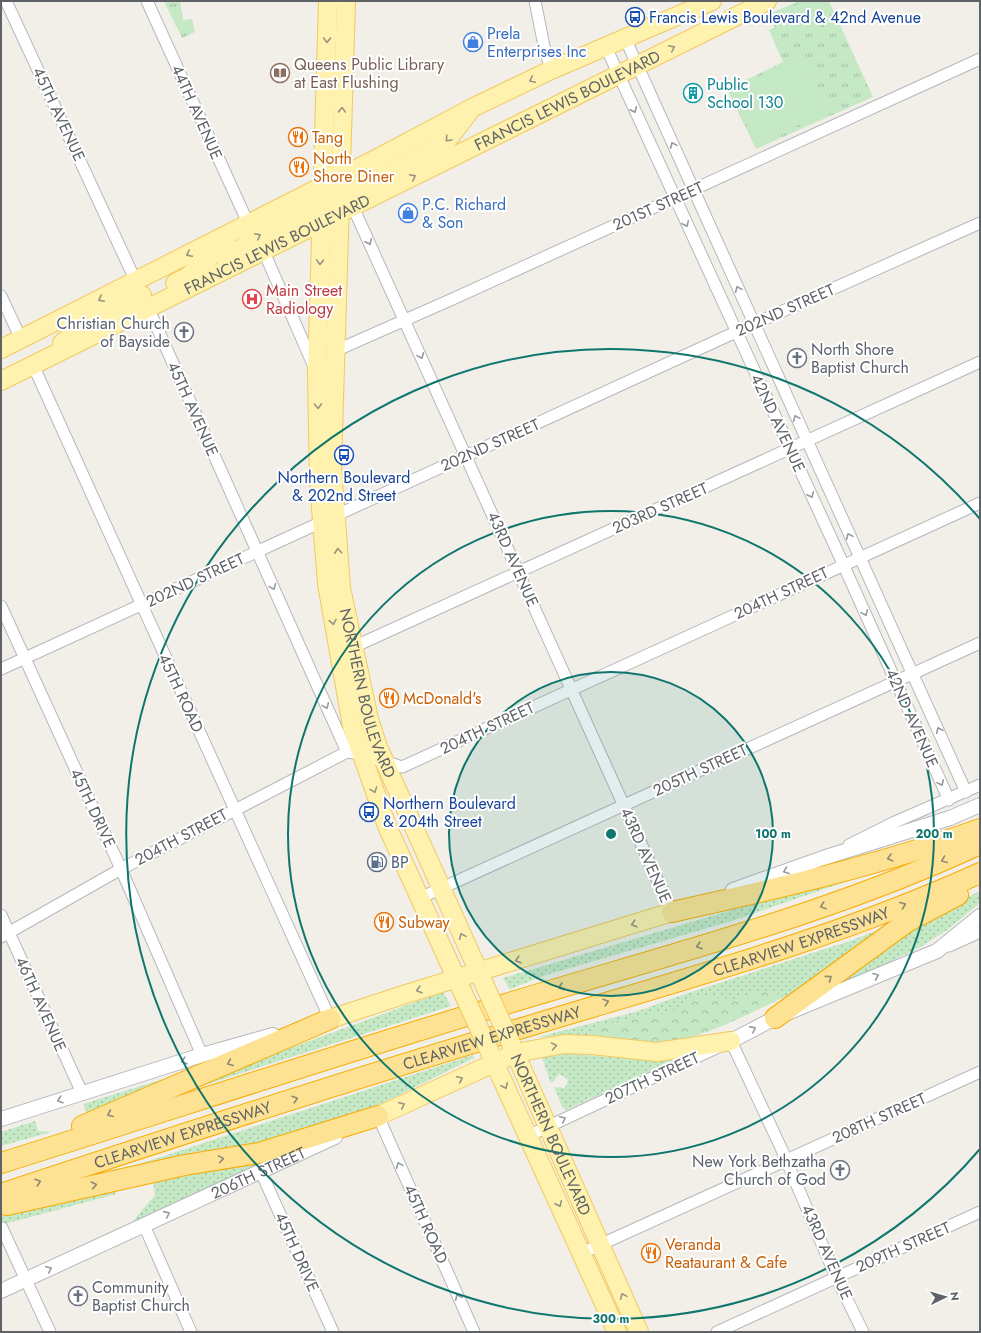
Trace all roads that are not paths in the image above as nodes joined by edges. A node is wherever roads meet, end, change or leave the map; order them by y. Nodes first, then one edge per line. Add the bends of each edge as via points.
1 (6, 1) edge
2 (147, 1) edge
3 (328, 1) edge
4 (346, 1) edge
5 (535, 1) edge
6 (712, 1) edge
7 (767, 1) edge
8 (690, 6) edge
9 (625, 38) junction
10 (606, 47) junction
11 (980, 59) edge
12 (637, 65) junction
13 (552, 70) junction
14 (618, 75) junction
15 (693, 190) junction
16 (342, 196) junction
17 (674, 199) junction
18 (322, 208) junction
19 (248, 223) junction
20 (980, 223) edge
21 (264, 252) junction
22 (220, 272) junction
23 (1, 296) edge
24 (142, 296) junction
25 (405, 321) junction
26 (754, 324) junction
27 (736, 332) junction
28 (21, 338) junction
29 (1, 349) edge
30 (335, 352) junction
31 (980, 362) edge
32 (33, 365) junction
33 (317, 374) junction
34 (1, 381) edge
35 (806, 441) junction
36 (790, 448) junction
37 (466, 456) junction
38 (980, 503) edge
39 (329, 518) junction
40 (257, 552) junction
41 (859, 558) junction
42 (843, 564) junction
43 (519, 572) junction
44 (141, 605) junction
45 (1, 606) edge
46 (980, 643) edge
47 (346, 650) junction
48 (25, 658) junction
49 (1, 669) edge
50 (914, 673) junction
51 (895, 681) junction
52 (572, 689) junction
53 (354, 753) junction
54 (385, 761) junction
55 (980, 785) edge
56 (966, 792) junction
57 (949, 800) junction
58 (624, 805) junction
59 (980, 805) edge
60 (234, 809) junction
61 (980, 829) edge
62 (980, 844) edge
63 (823, 858) junction
64 (121, 869) junction
65 (980, 873) edge
66 (980, 884) edge
67 (441, 889) junction
68 (420, 898) junction
69 (672, 912) junction
70 (1, 915) edge
71 (980, 916) edge
72 (980, 932) edge
73 (5, 934) edge
74 (937, 951) junction
75 (470, 981) junction
76 (775, 1018) junction
77 (330, 1019) junction
78 (731, 1041) junction
79 (513, 1048) junction
80 (202, 1055) junction
81 (492, 1056) junction
82 (980, 1072) edge
83 (82, 1093) junction
84 (378, 1116) junction
85 (1, 1118) edge
86 (548, 1126) junction
87 (528, 1136) junction
88 (1, 1160) edge
89 (786, 1160) junction
90 (1, 1163) edge
91 (261, 1172) junction
92 (1, 1194) edge
93 (1, 1206) edge
94 (980, 1212) edge
95 (144, 1225) junction
96 (2, 1228) edge
97 (600, 1245) junction
98 (582, 1253) junction
99 (836, 1277) junction
100 (26, 1280) junction
101 (1, 1291) edge
102 (50, 1332) edge
103 (192, 1332) edge
104 (333, 1332) edge
105 (474, 1332) edge
106 (617, 1332) edge
107 (639, 1332) edge
108 (717, 1332) edge
109 (863, 1332) edge

1 - 24 street, 45TH AVENUE
2 - 19 street, 44TH AVENUE
3 -> 18 main road, NORTHERN BOULEVARD
16 -> 4 main road, NORTHERN BOULEVARD
5 - 13 street via 544,46
6 - 8 main road, FRANCIS LEWIS BOULEVARD
12 -> 7 main road, FRANCIS LEWIS BOULEVARD
8 - 9 main road, FRANCIS LEWIS BOULEVARD
9 - 10 main road, FRANCIS LEWIS BOULEVARD
9 - 12 street, 42ND AVENUE
10 - 13 main road, FRANCIS LEWIS BOULEVARD
10 - 14 street, 42ND AVENUE
11 - 15 street, 201ST STREET
12 - 14 main road, FRANCIS LEWIS BOULEVARD
15 -> 12 street, 42ND AVENUE
13 -> 16 main road, FRANCIS LEWIS BOULEVARD via 472,108
16 -> 14 main road, FRANCIS LEWIS BOULEVARD
14 -> 17 street, 42ND AVENUE
15 - 17 street, 201ST STREET
26 -> 15 street, 42ND AVENUE
16 - 18 main road, FRANCIS LEWIS BOULEVARD
16 - 18 main road, FRANCIS LEWIS BOULEVARD
16 -> 25 street, 43RD AVENUE
16 - 30 main road, NORTHERN BOULEVARD
17 - 25 street, 201ST STREET
17 -> 27 street, 42ND AVENUE
18 - 19 main road, FRANCIS LEWIS BOULEVARD
18 - 21 main road, FRANCIS LEWIS BOULEVARD
22 -> 18 main road via 249,241
18 -> 33 main road, NORTHERN BOULEVARD
19 -> 24 main road, FRANCIS LEWIS BOULEVARD
20 - 26 street, 202ND STREET
21 - 22 main road, FRANCIS LEWIS BOULEVARD
21 - 33 street
22 - 24 main road, FRANCIS LEWIS BOULEVARD
23 - 28 street
24 -> 28 main road, FRANCIS LEWIS BOULEVARD
24 - 32 main road, FRANCIS LEWIS BOULEVARD
24 - 40 street, 45TH AVENUE
25 - 30 street, 201ST STREET
25 -> 37 street, 43RD AVENUE
26 - 27 street, 202ND STREET
35 -> 26 street, 42ND AVENUE
27 - 36 street, 42ND AVENUE
27 - 37 street, 202ND STREET
28 - 29 main road, FRANCIS LEWIS BOULEVARD
30 - 39 main road, NORTHERN BOULEVARD
31 - 35 street, 203RD STREET
32 - 34 main road, FRANCIS LEWIS BOULEVARD
32 - 44 street, 45TH ROAD
33 -> 39 main road, NORTHERN BOULEVARD via 319,482
35 - 36 street, 203RD STREET
41 -> 35 street, 42ND AVENUE
36 -> 42 street, 42ND AVENUE
36 - 43 street, 203RD STREET
37 - 39 street, 202ND STREET
37 - 43 street, 43RD AVENUE
38 - 41 street, 204TH STREET
39 - 40 street, 202ND STREET
47 -> 39 main road, NORTHERN BOULEVARD via 341,588
39 -> 47 main road, NORTHERN BOULEVARD via 327,584
40 - 44 street, 202ND STREET
40 -> 53 street, 45TH AVENUE
41 - 42 street, 204TH STREET
41 - 50 street, 42ND AVENUE
42 -> 51 street, 42ND AVENUE
42 - 52 street, 204TH STREET
43 - 47 street, 203RD STREET
43 - 52 street, 43RD AVENUE
44 - 48 street, 202ND STREET
44 - 60 street, 45TH ROAD
45 - 48 street, 45TH DRIVE
46 - 50 street, 205TH STREET
47 - 53 main road, NORTHERN BOULEVARD
47 - 54 main road, NORTHERN BOULEVARD via 368,719
48 - 49 street, 202ND STREET
48 - 64 street, 45TH DRIVE
50 - 51 street, 205TH STREET
56 -> 50 street, 42ND AVENUE
51 -> 57 street, 42ND AVENUE
51 - 58 street, 205TH STREET
52 - 54 street, 204TH STREET via 402,767
52 - 58 street, 43RD AVENUE
53 - 54 street, 204TH STREET
53 - 60 street, 204TH STREET
53 -> 68 main road, NORTHERN BOULEVARD
54 - 67 main road, NORTHERN BOULEVARD
55 - 56 street
56 - 57 street
57 - 63 street via 895,822
58 - 67 street, 205TH STREET
58 - 69 street, 43RD AVENUE
59 - 63 street via 950,818
60 - 64 street, 204TH STREET
60 - 77 street, 45TH ROAD
61 -> 69 highway via 927,848 781,888
62 -> 90 highway, CLEARVIEW EXPRESSWAY via 885,884 802,914 452,1020
63 -> 69 street
64 - 73 street, 204TH STREET
64 - 80 street, 45TH DRIVE
92 -> 65 highway, CLEARVIEW EXPRESSWAY via 453,1049 811,939
76 -> 66 highway via 907,922
67 - 68 street, 205TH STREET
75 -> 67 main road, NORTHERN BOULEVARD
68 - 75 main road, NORTHERN BOULEVARD
69 -> 75 main road
70 - 73 street, 46TH AVENUE
71 - 74 street
72 - 74 street
73 - 83 street, 46TH AVENUE
76 -> 74 street
75 -> 77 main road
75 - 79 main road, NORTHERN BOULEVARD, bridge
75 - 81 main road, NORTHERN BOULEVARD, bridge
78 -> 76 street, 207TH STREET
77 - 80 street
77 -> 88 highway
79 -> 78 main road, 206TH STREET via 564,1044 657,1052
86 -> 78 street, 207TH STREET
78 - 89 street, 43RD AVENUE
79 - 81 main road, 206TH STREET
79 - 86 main road, NORTHERN BOULEVARD
80 -> 83 street
84 -> 81 main road, 206TH STREET
81 -> 87 main road, NORTHERN BOULEVARD
82 - 89 street, 208TH STREET
83 -> 85 street
84 - 91 street, 206TH STREET
93 -> 84 highway via 185,1165 259,1152
105 -> 84 street, 45TH ROAD
86 - 87 street, 207TH STREET
86 - 97 main road, NORTHERN BOULEVARD
87 -> 98 main road, NORTHERN BOULEVARD
89 - 97 street, 208TH STREET
89 - 99 street, 43RD AVENUE
95 -> 91 street, 206TH STREET
91 - 104 street, 45TH DRIVE
94 - 99 street, 209TH STREET
100 -> 95 street, 206TH STREET
95 - 103 street
96 - 100 street
97 - 98 street, 208TH STREET
107 -> 97 main road, NORTHERN BOULEVARD
98 - 106 main road, NORTHERN BOULEVARD
99 - 108 street, 209TH STREET
99 - 109 street, 43RD AVENUE
100 - 101 street, 206TH STREET
100 - 102 street

